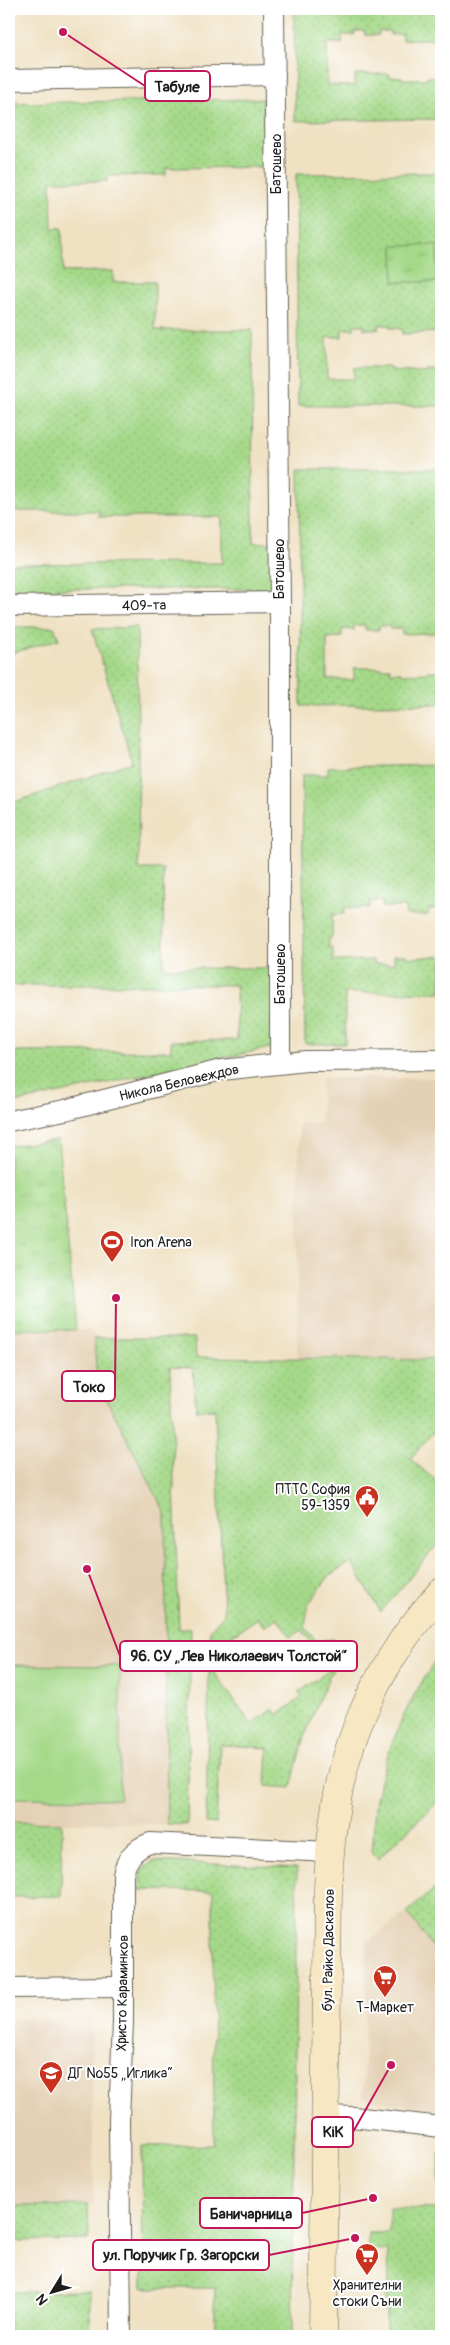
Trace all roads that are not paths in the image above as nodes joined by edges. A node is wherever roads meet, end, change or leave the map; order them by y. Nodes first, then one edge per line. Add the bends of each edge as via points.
1 (274, 9) edge
2 (275, 75) junction
3 (9, 80) edge
4 (280, 602) junction
5 (9, 606) edge
6 (441, 1060) edge
7 (280, 1062) junction
8 (9, 1122) edge
9 (441, 1592) edge
10 (329, 1852) junction
11 (123, 1987) junction
12 (9, 1988) edge
13 (326, 2116) junction
14 (441, 2126) edge
15 (121, 2336) edge
16 (323, 2336) edge

1 - 2 street, Батошево
2 - 3 street
2 - 4 street, Батошево
4 - 5 street, 409-та
4 - 7 street, Батошево
6 - 7 street, Никола Беловеждов
7 - 8 street, Никола Беловеждов via 221,1070
9 - 10 street, бул. Райко Даскалов via 404,1638 358,1723 345,1757
10 - 11 street, Христо Караминков via 150,1843 140,1846 132,1853 123,1874
10 - 13 street, бул. Райко Даскалов
11 - 12 street
11 - 15 street, Христо Караминков via 119,2120
13 - 14 street
13 - 16 street, бул. Райко Даскалов

